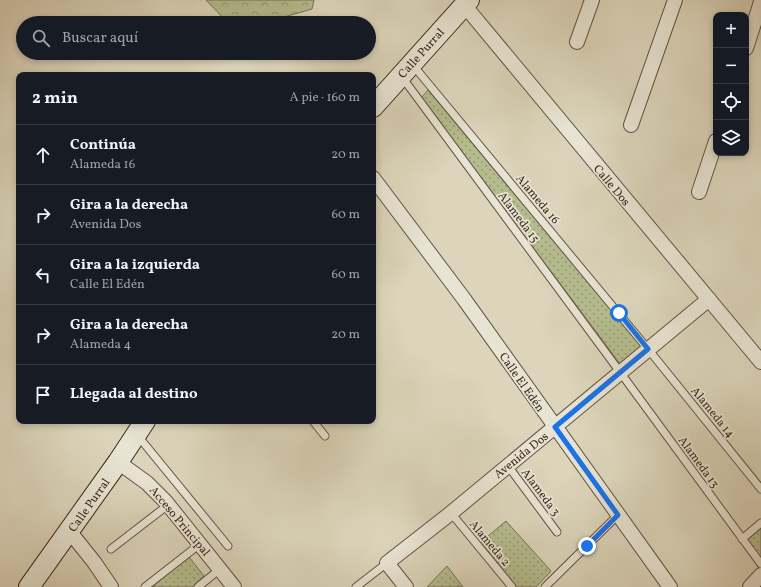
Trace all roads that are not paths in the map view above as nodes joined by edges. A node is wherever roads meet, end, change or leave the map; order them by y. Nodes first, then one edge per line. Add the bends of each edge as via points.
1 (592, 0) edge
2 (675, 0) edge
3 (761, 2) edge
4 (467, 3) edge
5 (749, 39) edge
6 (577, 42) dead end
7 (406, 69) junction
8 (376, 104) edge
9 (631, 125) dead end
10 (713, 151) edge
11 (376, 182) edge
12 (700, 192) dead end
13 (709, 299) junction
14 (648, 349) junction
15 (761, 362) edge
16 (620, 372) junction
17 (315, 424) edge
18 (555, 427) junction
19 (141, 428) edge
20 (325, 436) dead end
21 (118, 462) junction
22 (508, 466) junction
23 (761, 489) edge
24 (168, 505) junction
25 (450, 513) junction
26 (618, 515) junction
27 (761, 523) edge
28 (70, 532) junction
29 (557, 532) dead end
30 (742, 539) junction
31 (200, 544) junction
32 (228, 546) dead end
33 (111, 549) dead end
34 (387, 563) junction
35 (761, 564) edge
36 (220, 569) junction
37 (761, 574) edge
38 (666, 586) edge
39 (29, 587) edge
40 (111, 587) edge
41 (145, 587) edge
42 (198, 587) edge
43 (234, 587) edge
44 (356, 587) edge
45 (406, 587) edge
46 (512, 587) edge
47 (545, 587) edge
48 (750, 587) edge

1 - 6 street
2 - 9 street
3 - 5 street
4 - 7 street, Calle Purral
4 - 13 street, Calle Dos via 643,222
7 - 8 street, Calle Purral
7 - 14 lane, Alameda 16
7 - 16 lane, Alameda 15
10 - 12 street
11 - 18 street, Calle El Edén via 464,299
13 - 14 street, Avenida Dos
13 - 15 street, Calle Dos
14 - 16 street, Avenida Dos
14 - 23 lane, Alameda 14
16 - 18 street, Avenida Dos
16 - 30 lane, Alameda 13
17 - 20 lane
18 - 22 street, Avenida Dos
18 - 26 street, Calle El Edén
19 - 21 street, Calle Purral
19 - 32 lane
21 - 24 street, Acceso Principal via 147,483
21 - 28 street, Calle Purral
22 - 25 street, Avenida Dos
22 - 29 lane, Alameda 3
24 - 31 street, Acceso Principal
24 - 33 lane
25 - 34 street, Avenida Dos
25 - 46 lane, Alameda 2
26 - 38 street, Calle El Edén
26 - 47 lane
27 - 30 lane
28 - 39 street, Calle Purral
28 - 40 street
30 - 35 lane, Alameda 13
31 - 36 street, Acceso Principal
31 - 41 lane
34 - 44 lane
34 - 45 street
36 - 42 lane
36 - 43 street, Acceso Principal
37 - 48 street

